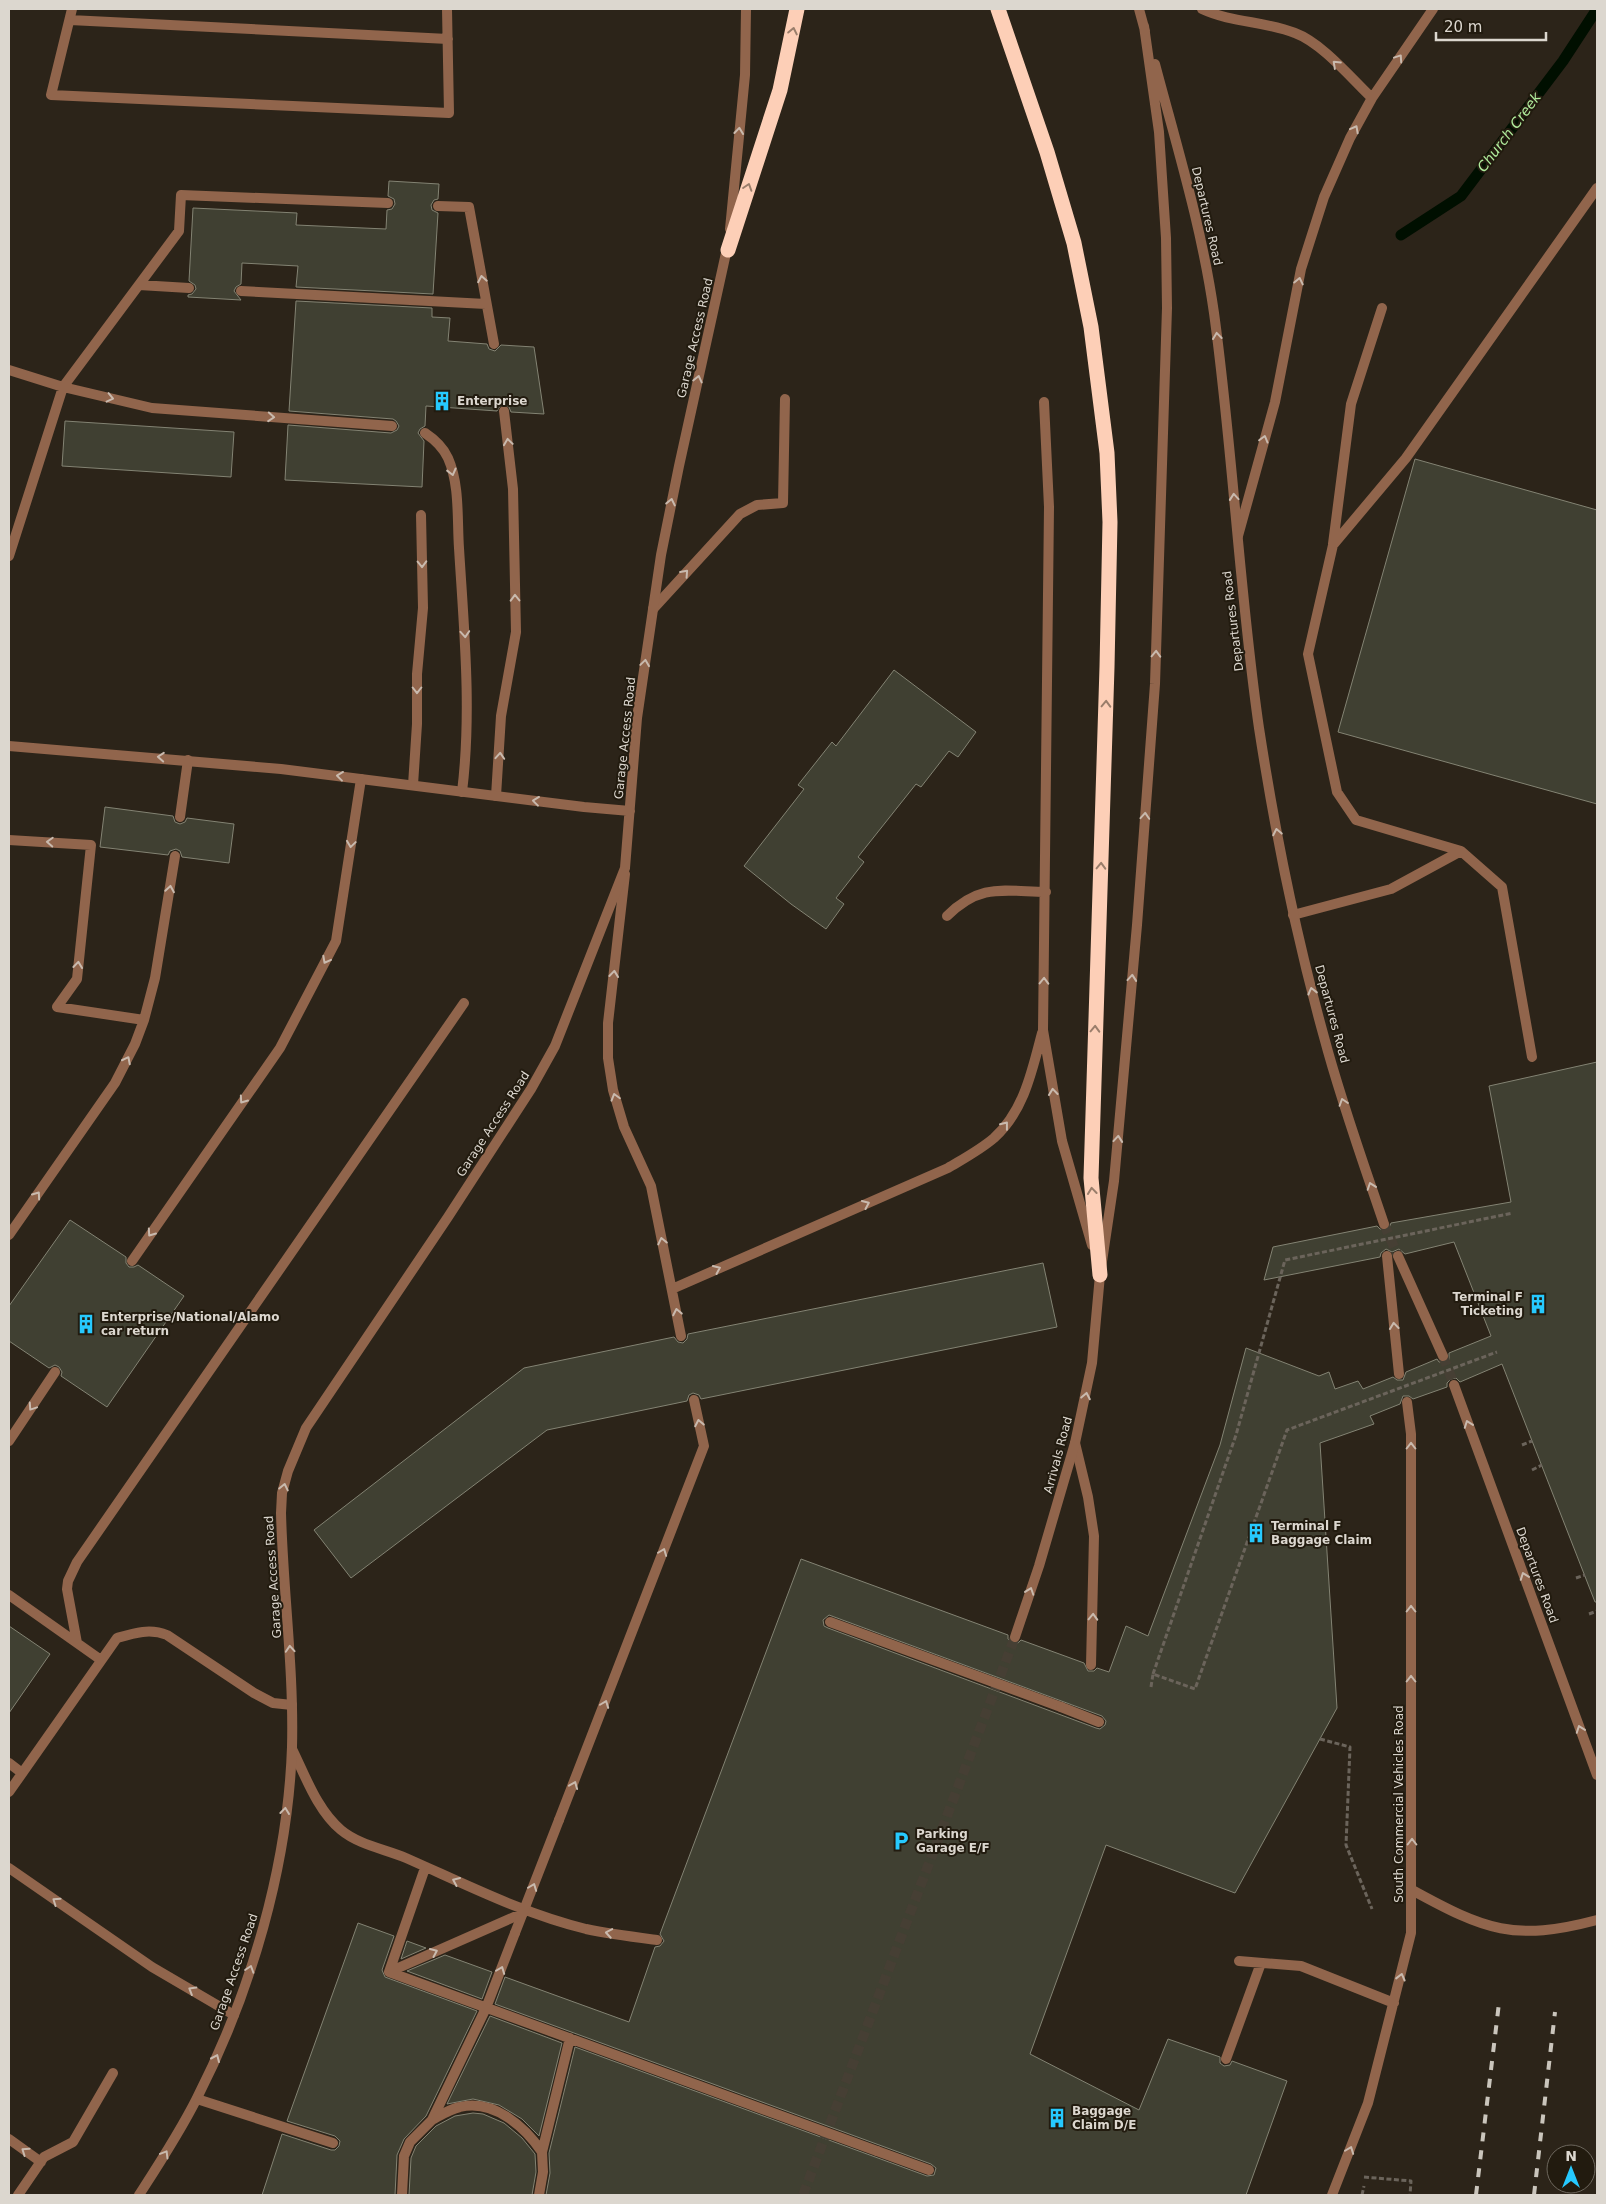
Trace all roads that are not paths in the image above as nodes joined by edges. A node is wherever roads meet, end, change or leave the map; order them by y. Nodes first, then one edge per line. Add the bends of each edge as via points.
1 (72, 9) edge
2 (447, 9) edge
3 (746, 9) edge
4 (797, 9) edge
5 (998, 9) edge
6 (1139, 9) edge
7 (1202, 9) edge
8 (1433, 9) edge
9 (70, 20) junction
10 (1144, 26) junction
11 (448, 39) junction
12 (1372, 98) junction
13 (1597, 188) edge
14 (388, 202) dead end
15 (438, 206) dead end
16 (728, 250) junction
17 (139, 285) junction
18 (189, 288) dead end
19 (241, 291) dead end
20 (486, 304) junction
21 (1382, 308) dead end
22 (494, 344) dead end
23 (9, 370) edge
24 (63, 387) junction
25 (785, 399) dead end
26 (1044, 402) dead end
27 (504, 411) dead end
28 (392, 426) dead end
29 (425, 433) dead end
30 (421, 515) dead end
31 (1237, 537) junction
32 (1333, 545) junction
33 (9, 556) edge
34 (653, 609) junction
35 (9, 746) edge
36 (188, 760) junction
37 (361, 779) junction
38 (413, 785) junction
39 (462, 792) junction
40 (496, 796) junction
41 (630, 811) junction
42 (180, 817) dead end
43 (9, 840) edge
44 (1461, 851) junction
45 (175, 856) dead end
46 (625, 868) junction
47 (1046, 892) junction
48 (1294, 915) junction
49 (947, 916) dead end
50 (464, 1003) dead end
51 (144, 1020) junction
52 (1043, 1030) junction
53 (1532, 1058) dead end
54 (1384, 1224) tunnel mouth
55 (9, 1235) edge
56 (1387, 1256) tunnel mouth
57 (1398, 1256) tunnel mouth
58 (132, 1261) dead end
59 (1100, 1274) junction
60 (672, 1289) junction
61 (682, 1336) dead end
62 (1443, 1356) tunnel mouth
63 (55, 1372) dead end
64 (1400, 1374) dead end
65 (1454, 1385) tunnel mouth
66 (694, 1400) dead end
67 (1407, 1402) dead end
68 (9, 1441) edge
69 (1075, 1443) junction
70 (9, 1595) edge
71 (830, 1622) dead end
72 (1015, 1637) tunnel mouth
73 (77, 1643) junction
74 (101, 1660) junction
75 (1091, 1665) dead end
76 (292, 1705) junction
77 (1099, 1722) dead end
78 (292, 1749) junction
79 (9, 1763) edge
80 (22, 1773) junction
81 (1597, 1775) edge
82 (9, 1792) edge
83 (9, 1868) edge
84 (425, 1868) junction
85 (1412, 1890) junction
86 (523, 1913) junction
87 (1597, 1920) edge
88 (658, 1940) dead end
89 (1239, 1961) dead end
90 (1262, 1963) junction
91 (389, 1972) junction
92 (1394, 2004) junction
93 (486, 2008) junction
94 (234, 2015) junction
95 (570, 2038) junction
96 (1226, 2059) dead end
97 (113, 2073) dead end
98 (197, 2100) junction
99 (432, 2120) junction
100 (9, 2139) edge
101 (333, 2143) dead end
102 (542, 2152) junction
103 (41, 2162) junction
104 (930, 2171) dead end
105 (18, 2195) edge
106 (139, 2195) edge
107 (402, 2195) edge
108 (539, 2195) edge
109 (1332, 2195) edge

1 - 9 street
2 - 11 street
16 -> 3 street, Garage Access Road via 745,75
16 -> 4 highway via 780,90
59 -> 5 highway via 1091,1178 1109,611 1106,444 1091,327 1074,243
6 - 10 street, Departures Road
12 -> 7 street via 1314,44 1297,34 1228,19
12 -> 8 street
9 - 11 street
9 - 11 street via 51,95 449,113
31 -> 10 street, Departures Road via 1221,370 1204,255 1194,205
59 -> 10 street, Arrivals Road via 1114,1181 1122,1092 1157,630 1167,308 1166,238 1159,132
31 -> 12 street via 1275,402 1312,232 1336,166
13 - 32 street via 1406,458
14 - 17 street via 181,195 179,231
20 -> 15 street via 470,207
34 -> 16 street, Garage Access Road via 668,514
17 - 18 street
17 - 24 street
19 - 20 street
20 - 22 street
21 - 32 street via 1351,404
23 - 24 street
24 -> 28 street via 152,408
24 - 33 street
34 -> 25 street via 740,514 757,505 783,503
26 - 47 street via 1050,507
40 -> 27 street via 501,716 516,632 513,481
29 -> 39 street via 448,458 454,481 468,677
30 -> 38 street via 423,608
48 -> 31 street, Departures Road via 1259,727
32 - 44 street via 1308,654 1337,792 1356,820
41 -> 34 street, Garage Access Road via 637,718
36 -> 35 street
37 -> 36 street
36 - 42 street
37 - 38 street
37 -> 58 street via 336,941 280,1048
38 - 39 street
39 - 40 street
41 -> 40 street
41 - 46 street, Garage Access Road
51 -> 43 street via 57,1007 77,979 91,845
44 - 48 street via 1391,889
44 - 53 street via 1502,888
51 -> 45 street via 160,954
60 -> 46 street via 651,1186 624,1127 609,1067 608,1023
76 -> 46 street, Garage Access Road via 281,1513 284,1486 296,1449 318,1410 542,1070 565,1024
47 - 49 street via 976,894 966,898
52 -> 47 street
54 -> 48 street, Departures Road via 1324,1038
50 - 73 street via 77,1562 67,1590
55 -> 51 street via 115,1082
59 -> 52 street via 1062,1141
60 -> 52 street via 948,1168 981,1148 1004,1127 1020,1103
64 -> 56 street
57 - 62 street
69 -> 59 street, Arrivals Road via 1092,1363
61 -> 60 street
63 -> 68 street
81 -> 65 street, Departures Road
86 -> 66 street, bridge via 704,1446
85 -> 67 street, South Commercial Vehicles Road via 1411,1434
72 -> 69 street, Arrivals Road
75 -> 69 street via 1094,1536
70 - 73 street
71 - 77 street, bridge
73 - 74 street
74 - 76 street via 117,1638 138,1632 158,1632 272,1703
74 - 80 street
76 - 78 street, Garage Access Road
78 - 84 street via 321,1805 340,1829 353,1838
94 -> 78 street, Garage Access Road via 262,1935 272,1891
79 - 80 street
80 - 82 street
94 -> 83 street via 152,1967
88 -> 84 street via 586,1929 563,1922
84 - 91 street
85 - 87 street via 1467,1918 1501,1930 1533,1931
92 -> 85 street, South Commercial Vehicles Road via 1411,1933
91 -> 86 street
93 -> 86 street, bridge
89 - 90 street
90 - 92 street via 1302,1966
90 - 96 street
91 - 93 street
109 -> 92 street, South Commercial Vehicles Road via 1368,2102
93 - 95 street
93 - 99 street
98 -> 94 street, Garage Access Road
95 - 102 street
95 - 104 street, bridge
97 - 103 street via 73,2142 44,2157
98 - 101 street
106 -> 98 street, Garage Access Road
99 - 102 street via 460,2107 491,2109 521,2126
99 - 107 street via 410,2142 404,2156
103 -> 100 street
102 - 108 street via 544,2172
103 - 105 street

